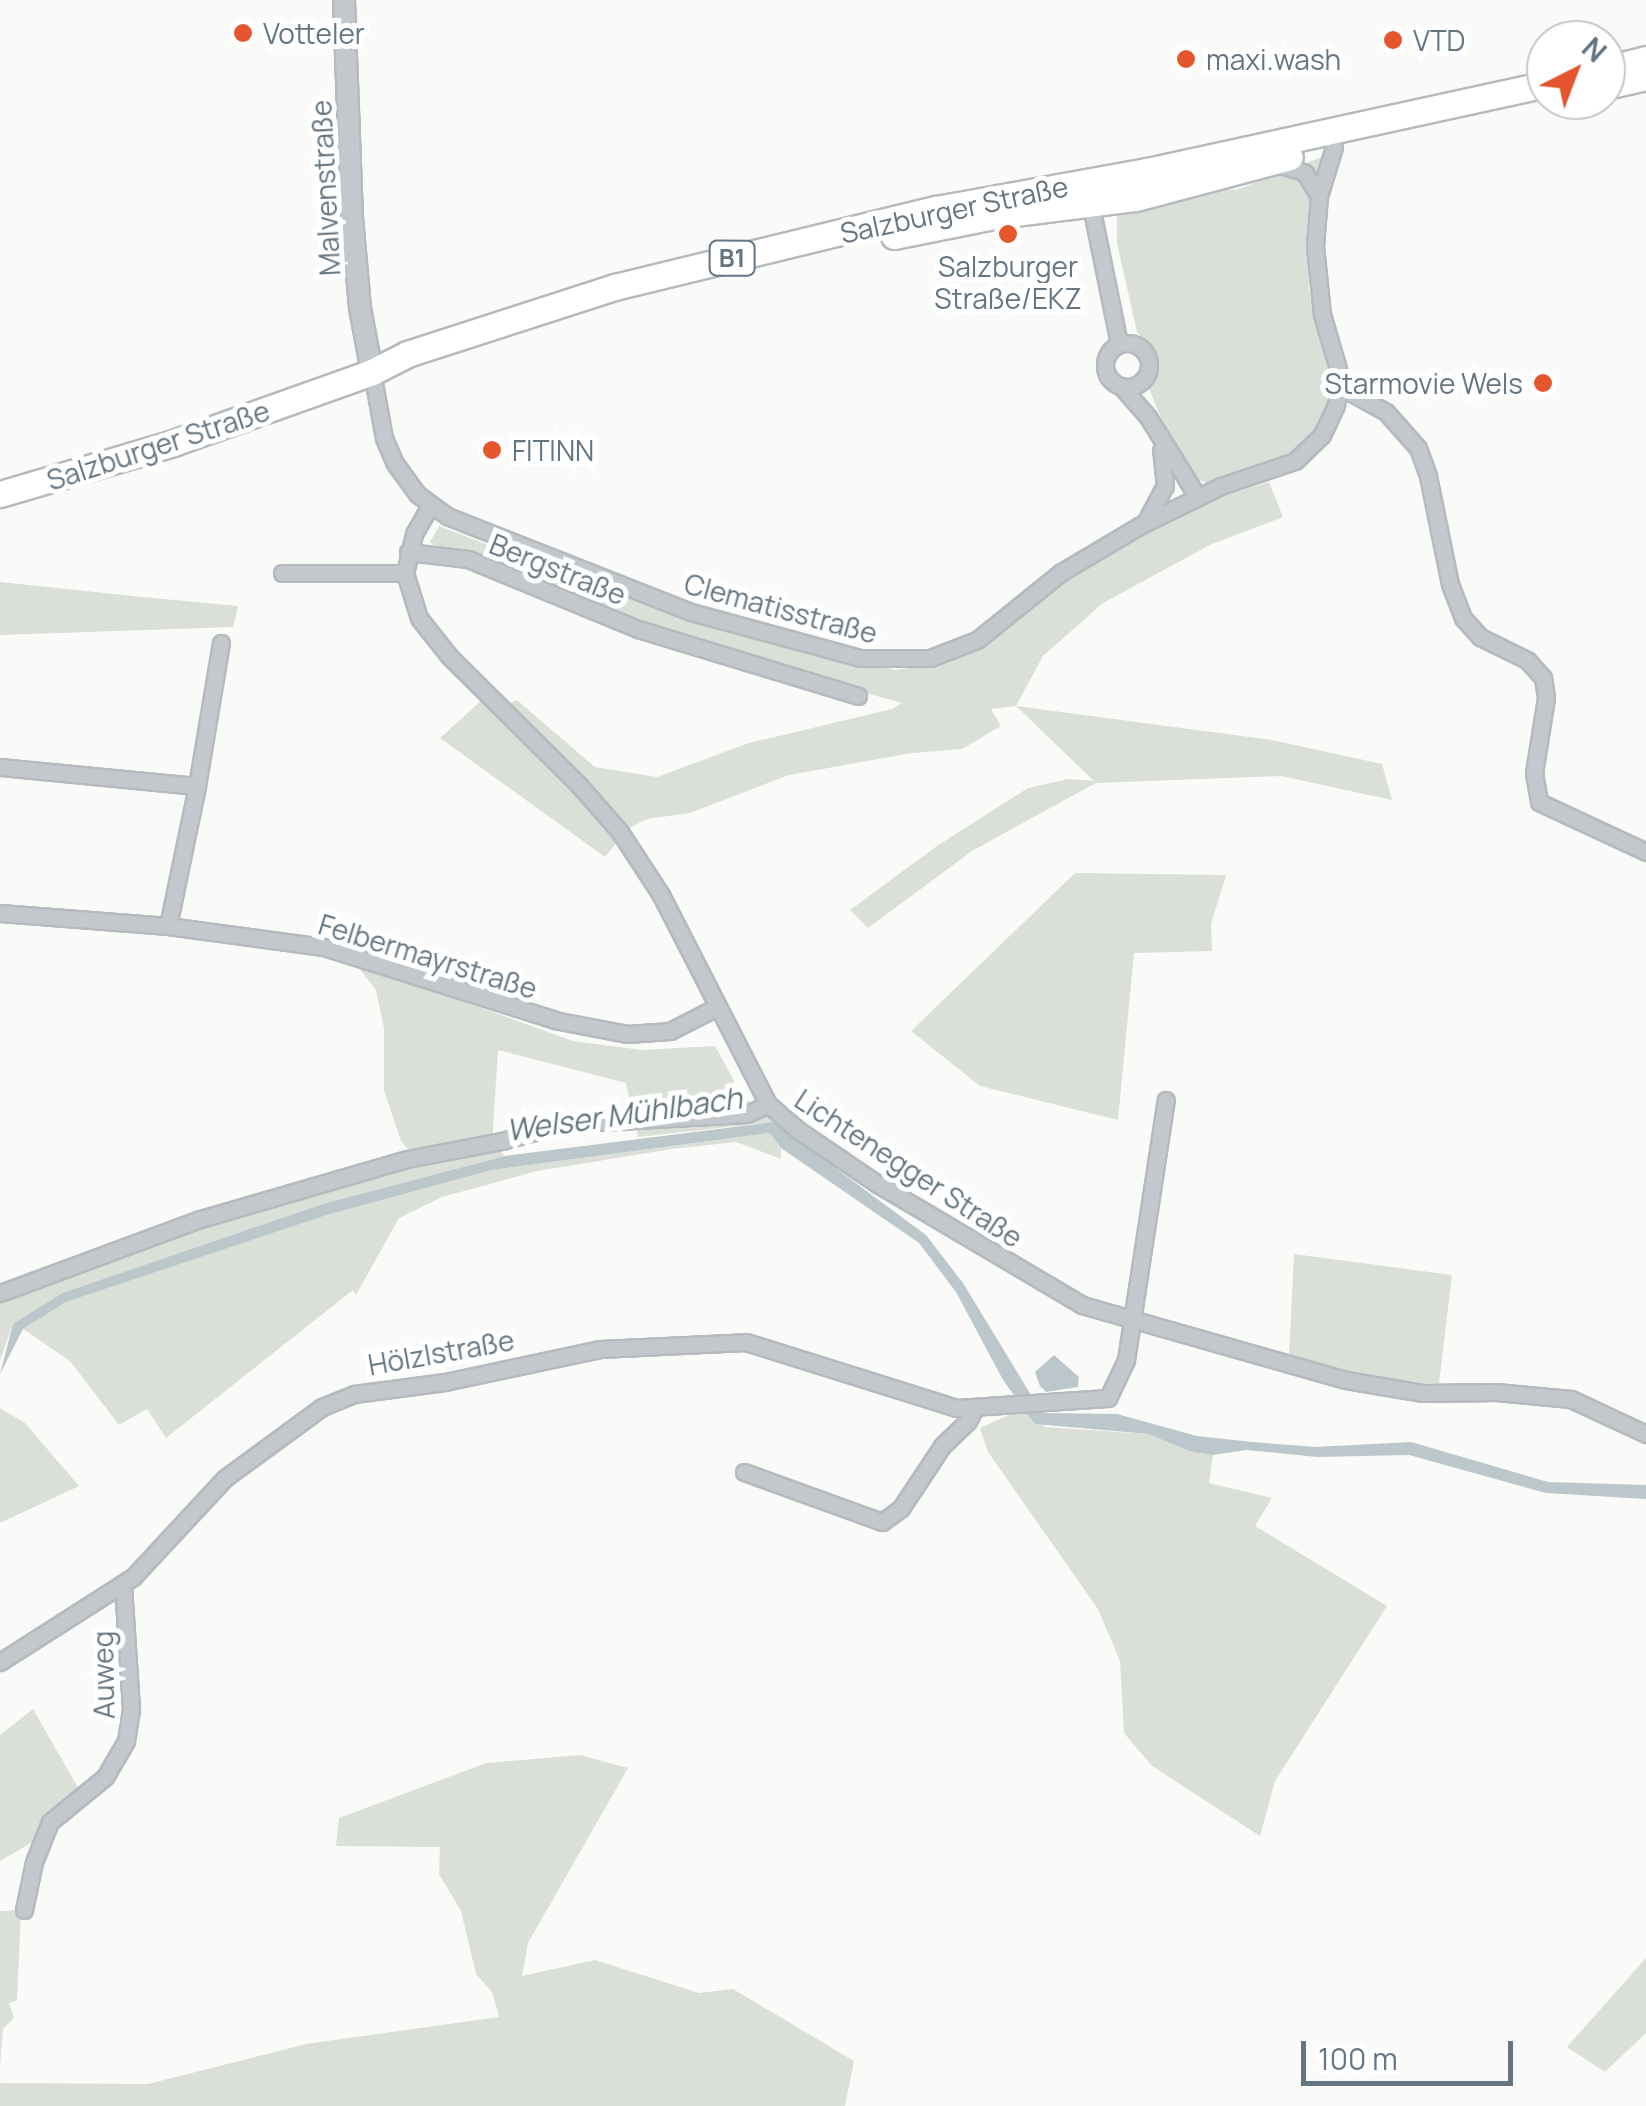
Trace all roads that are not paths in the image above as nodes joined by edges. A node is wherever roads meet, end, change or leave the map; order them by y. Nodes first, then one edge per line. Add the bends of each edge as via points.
1 (344, 0) edge
2 (1526, 89) edge
3 (1526, 104) edge
4 (1334, 147) junction
5 (1269, 162) junction
6 (1089, 193) junction
7 (1318, 196) junction
8 (1119, 344) junction
9 (372, 372) junction
10 (1144, 379) junction
11 (1121, 386) junction
12 (1341, 387) junction
13 (1148, 417) junction
14 (1160, 444) junction
15 (1165, 486) junction
16 (0, 494) edge
17 (1189, 499) junction
18 (430, 506) junction
19 (1146, 522) junction
20 (408, 552) junction
21 (282, 573) dead end
22 (405, 573) junction
23 (221, 642) dead end
24 (858, 696) dead end
25 (0, 767) edge
26 (197, 786) junction
27 (1645, 845) edge
28 (0, 913) edge
29 (168, 926) junction
30 (715, 1008) junction
31 (1166, 1100) dead end
32 (768, 1104) junction
33 (0, 1293) edge
34 (1134, 1322) junction
35 (974, 1409) junction
36 (1646, 1434) edge
37 (744, 1472) dead end
38 (123, 1584) junction
39 (0, 1662) edge
40 (24, 1910) dead end

1 - 9 street, Malvenstraße via 354,248
2 - 6 main road, Salzburger Straße / B1
3 - 4 main road, Salzburger Straße / B1
4 - 5 main road, Salzburger Straße / B1
4 - 7 street
5 - 6 main road, Salzburger Straße / B1 via 1178,188
5 - 7 street via 1305,173
6 - 8 street
6 - 9 main road, Salzburger Straße / B1 via 598,307 415,367
7 - 12 street via 1316,276
8 - 10 street via 1129,342 1146,353
8 - 11 street via 1104,365
9 - 16 main road, Salzburger Straße / B1 via 173,443
9 - 18 street via 394,462
10 - 11 street
10 - 13 street
11 - 13 street
12 - 17 street, Clematisstraße via 1322,435 1295,461
12 - 27 street via 1386,412 1418,448 1463,618 1480,637 1527,660 1544,678 1534,773 1540,802
13 - 14 street
14 - 15 street
14 - 17 street
15 - 17 street
15 - 19 street
17 - 19 street, Clematisstraße
18 - 19 street, Clematisstraße via 662,602 882,662 930,658 977,640 1060,573
18 - 20 street, Lichtenegger Straße
20 - 22 street, Lichtenegger Straße
20 - 24 street, Bergstraße via 468,559 638,629
21 - 22 street
22 - 30 street, Lichtenegger Straße via 420,618 449,656 620,832 661,894
23 - 26 street
25 - 26 street
26 - 29 street
28 - 29 street, Felbermayrstraße
29 - 30 street, Felbermayrstraße via 324,947 530,1012 628,1034 670,1030
30 - 32 street, Lichtenegger Straße
31 - 34 street
32 - 33 street via 747,1114 563,1124 407,1158 197,1220
32 - 34 street, Lichtenegger Straße via 876,1184 1034,1280
34 - 35 street, Hölzlstraße via 1122,1374 1103,1401
34 - 36 street, Lichtenegger Straße via 1365,1384 1422,1394 1571,1399
35 - 37 street via 901,1508 882,1522
35 - 38 street, Hölzlstraße via 938,1405 746,1342 600,1349 445,1382 368,1390 322,1407 225,1478
38 - 39 street, Hölzlstraße
38 - 40 street, Auweg via 131,1719 126,1740 106,1777 50,1822

